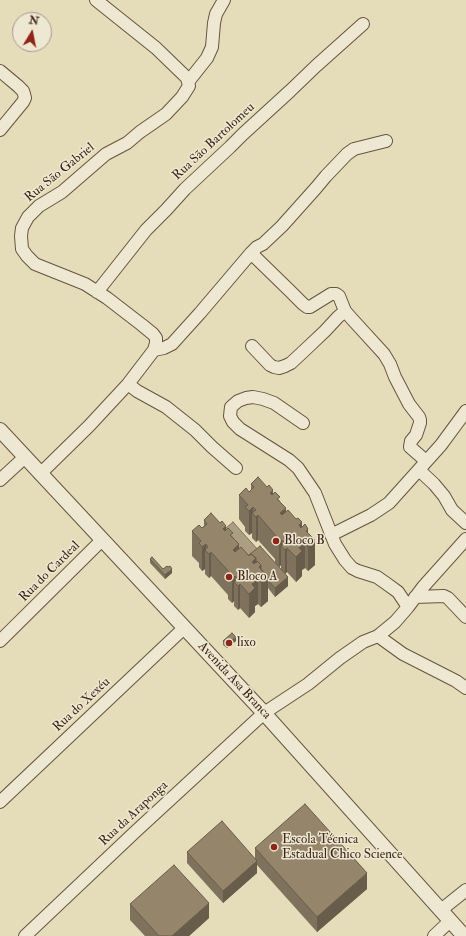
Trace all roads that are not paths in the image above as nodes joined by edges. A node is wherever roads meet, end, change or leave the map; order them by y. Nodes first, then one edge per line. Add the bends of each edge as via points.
1 (224, 0) edge
2 (102, 2) edge
3 (363, 24) dead end
4 (0, 71) edge
5 (186, 79) junction
6 (0, 130) edge
7 (386, 142) dead end
8 (251, 253) junction
9 (97, 292) junction
10 (346, 311) junction
11 (252, 346) dead end
12 (154, 350) junction
13 (128, 384) junction
14 (466, 411) edge
15 (303, 423) dead end
16 (0, 430) edge
17 (24, 457) junction
18 (422, 466) junction
19 (236, 468) dead end
20 (40, 474) junction
21 (0, 480) edge
22 (466, 523) edge
23 (331, 535) junction
24 (466, 539) edge
25 (102, 540) junction
26 (411, 602) junction
27 (466, 617) edge
28 (184, 628) junction
29 (378, 636) junction
30 (0, 641) edge
31 (466, 688) edge
32 (264, 713) junction
33 (0, 802) edge
34 (466, 890) edge
35 (441, 910) junction
36 (450, 921) junction
37 (25, 936) edge
38 (434, 936) edge
39 (464, 936) edge

1 - 5 street via 216,14 212,47 207,58
2 - 5 street via 156,48
3 - 9 street, Rua São Bartolomeu via 185,189 146,230
4 - 6 street via 23,91 25,98
5 - 9 street, Rua São Gabriel via 189,86 187,91 166,114 127,143 106,154 62,192 39,206 22,228 22,249 35,264 85,284
7 - 8 street via 347,154 282,226
8 - 10 street via 302,304 310,307 334,294 339,296
8 - 12 street via 172,344
9 - 12 street via 153,334 156,338
10 - 11 street via 285,366 279,368 270,365
10 - 18 street via 384,354 406,399 418,417 420,423 410,447
12 - 13 street
13 - 19 street via 166,407
13 - 20 street
14 - 18 street
15 - 23 street via 274,403 263,399 246,398 231,407 230,416 240,429 298,468 315,493
16 - 17 street, Avenida Asa Branca
17 - 20 street, Avenida Asa Branca
17 - 21 street
18 - 22 street via 452,510
18 - 23 street via 389,503
20 - 25 street, Avenida Asa Branca
23 - 26 street via 352,568 377,577
24 - 26 street, Rua da Araponga
25 - 28 street, Avenida Asa Branca
25 - 30 street, Rua do Cardeal
26 - 27 street via 444,596
26 - 29 street, Rua da Araponga
28 - 32 street, Avenida Asa Branca
28 - 33 street, Rua do Xexéu
29 - 31 street via 403,654
29 - 32 street, Rua da Araponga via 363,642 308,684
32 - 35 street, Avenida Asa Branca
32 - 37 street, Rua da Araponga
34 - 35 street
35 - 36 street, Avenida Asa Branca
36 - 38 street
36 - 39 street, Avenida Asa Branca

